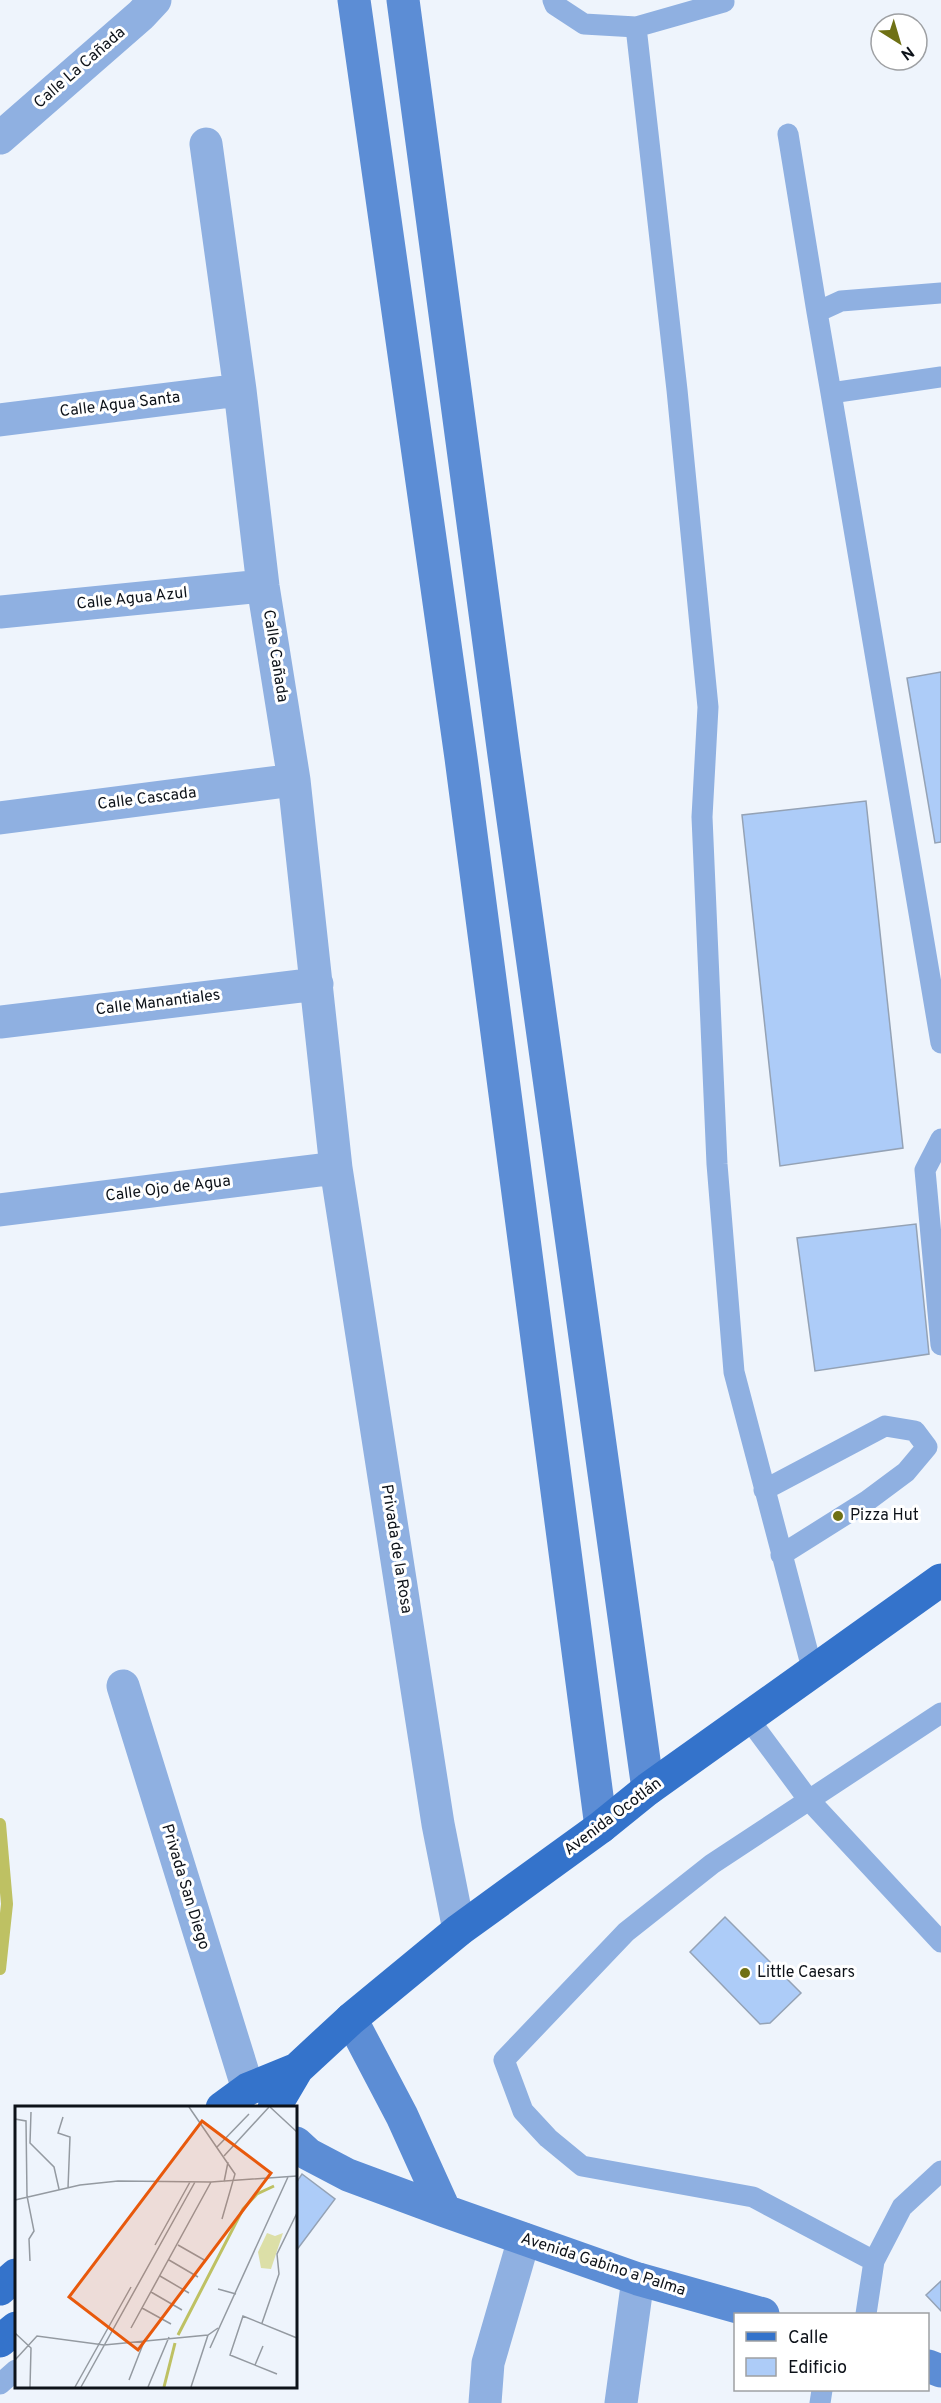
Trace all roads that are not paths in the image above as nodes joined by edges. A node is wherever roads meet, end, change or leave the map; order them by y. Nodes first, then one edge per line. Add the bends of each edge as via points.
1 (155, 0) edge
2 (354, 0) edge
3 (403, 0) edge
4 (553, 0) edge
5 (724, 2) dead end
6 (636, 27) junction
7 (1, 131) edge
8 (788, 134) dead end
9 (206, 144) dead end
10 (941, 293) edge
11 (817, 312) junction
12 (941, 377) edge
13 (240, 390) junction
14 (831, 393) junction
15 (0, 420) edge
16 (263, 586) junction
17 (0, 612) edge
18 (294, 780) junction
19 (0, 818) edge
20 (317, 984) junction
21 (0, 1022) edge
22 (941, 1043) edge
23 (941, 1139) edge
24 (336, 1168) junction
25 (0, 1210) edge
26 (941, 1345) edge
27 (764, 1490) junction
28 (781, 1554) junction
29 (941, 1580) edge
30 (813, 1672) junction
31 (123, 1686) dead end
32 (941, 1713) edge
33 (748, 1718) junction
34 (648, 1789) junction
35 (808, 1799) junction
36 (601, 1827) junction
37 (459, 1930) junction
38 (941, 1942) edge
39 (351, 2019) junction
40 (297, 2069) junction
41 (254, 2098) edge
42 (228, 2106) edge
43 (275, 2106) edge
44 (297, 2144) edge
45 (941, 2171) edge
46 (445, 2211) junction
47 (524, 2239) junction
48 (874, 2261) junction
49 (15, 2276) edge
50 (638, 2279) junction
51 (0, 2289) edge
52 (759, 2313) edge
53 (866, 2313) edge
54 (15, 2329) edge
55 (0, 2341) edge
56 (15, 2371) edge
57 (0, 2384) edge
58 (485, 2403) edge
59 (621, 2403) edge

1 - 7 street, Calle La Cañada
2 - 36 main road via 461,758
3 - 34 main road
4 - 6 lane via 584,24
5 - 6 lane
6 - 27 lane via 708,707 702,817 717,1164 734,1372
8 - 11 lane
9 - 13 street, Calle Cañada
10 - 11 lane via 841,302
11 - 14 lane
12 - 14 lane
13 - 15 street, Calle Agua Santa
13 - 16 street, Calle Cañada
14 - 22 lane
16 - 17 street, Calle Agua Azul
16 - 18 street, Calle Cañada
18 - 19 street, Calle Cascada
18 - 20 street, Calle Cañada
20 - 21 street, Calle Manantiales
20 - 24 street, Calle Cañada
23 - 26 lane via 925,1170
24 - 25 street, Calle Ojo de Agua
24 - 37 street, Privada de la Rosa via 438,1824
27 - 28 lane
27 - 28 lane via 885,1426 915,1431 927,1447 906,1472 867,1501
28 - 30 lane
29 - 30 main road, Avenida Ocotlán
30 - 33 main road, Avenida Ocotlán
31 - 41 street, Privada San Diego
32 - 35 lane
33 - 34 main road, Avenida Ocotlán
33 - 35 lane
34 - 36 main road, Avenida Ocotlán
35 - 38 lane
35 - 48 lane via 712,1864 626,1932 504,2060 523,2111 582,2166 753,2197
36 - 37 main road, Avenida Ocotlán
37 - 39 main road, Avenida Ocotlán
39 - 40 main road, Avenida Ocotlán
39 - 46 main road via 402,2116
40 - 41 main road, Avenida Ocotlán
40 - 43 main road, Avenida Ocotlán
41 - 42 main road, Avenida Ocotlán
44 - 46 main road, Avenida Gabino a Palma via 348,2175
45 - 48 lane via 902,2207
46 - 47 main road, Avenida Gabino a Palma
47 - 50 main road, Avenida Gabino a Palma
47 - 58 street via 488,2363
48 - 53 lane
49 - 51 main road
50 - 52 main road, Avenida Gabino a Palma
50 - 59 street
54 - 55 main road
56 - 57 lane

